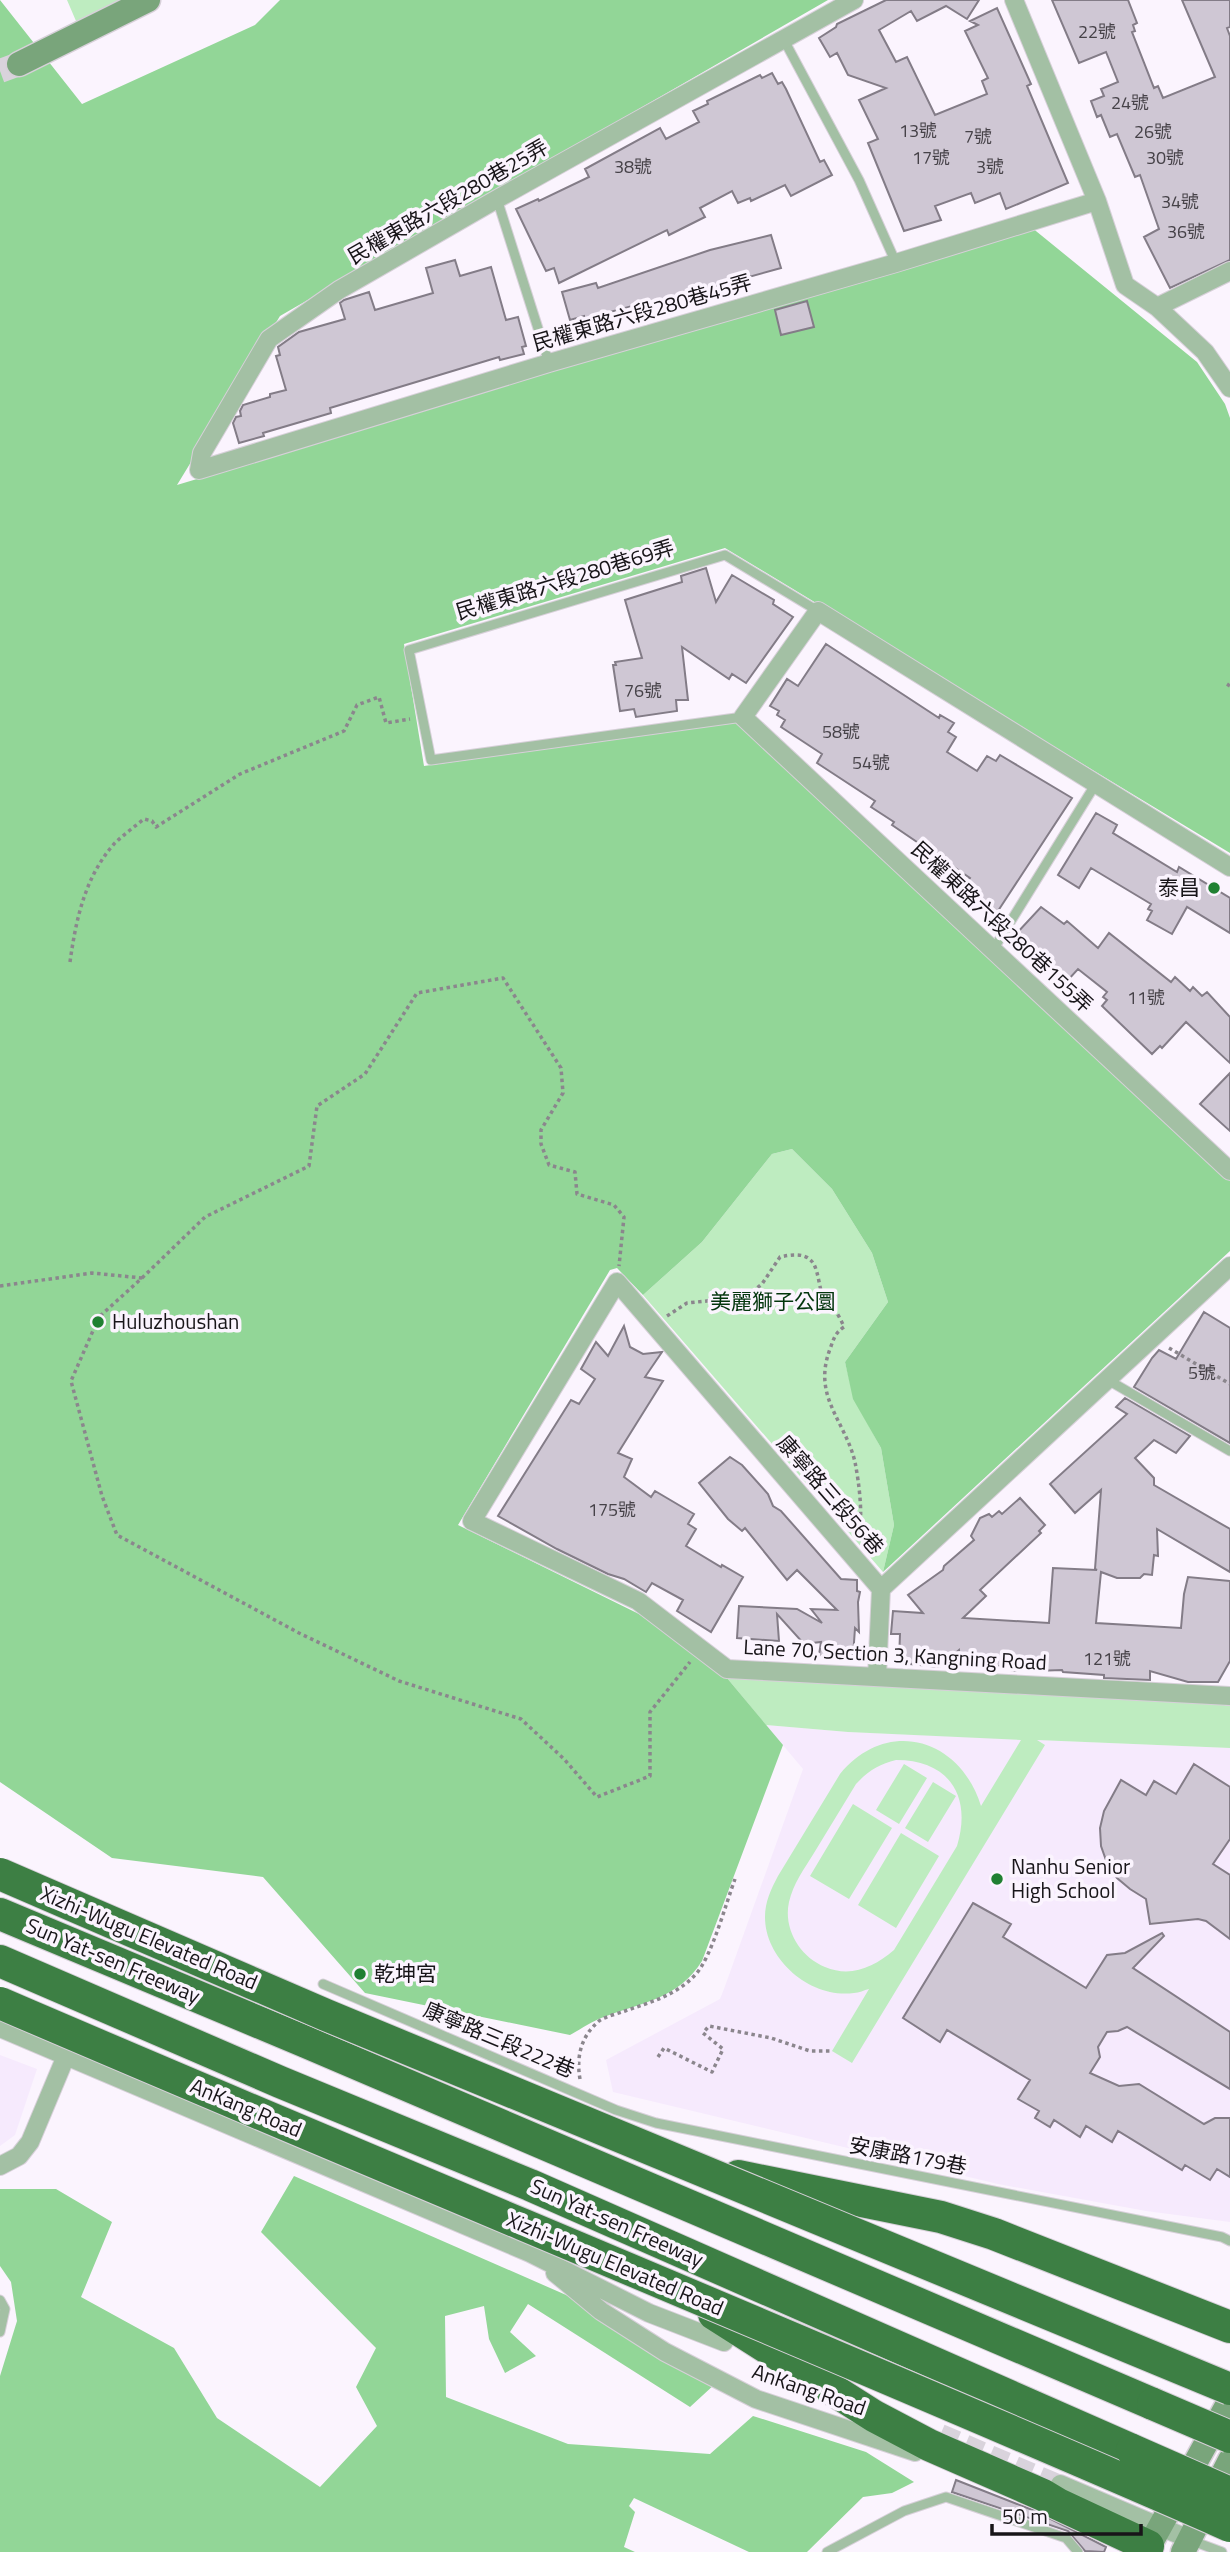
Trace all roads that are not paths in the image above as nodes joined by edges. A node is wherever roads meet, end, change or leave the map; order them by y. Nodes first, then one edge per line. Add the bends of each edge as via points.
1 (127, 0) edge
2 (148, 0) edge
3 (853, 0) edge
4 (1014, 0) edge
5 (95, 28) junction
6 (784, 40) junction
7 (19, 64) tunnel mouth
8 (497, 198) junction
9 (1097, 201) junction
10 (896, 263) junction
11 (1230, 271) edge
12 (1157, 307) junction
13 (549, 363) junction
14 (1230, 388) edge
15 (199, 470) joint
16 (818, 611) junction
17 (743, 717) junction
18 (1095, 785) junction
19 (1230, 867) edge
20 (993, 950) junction
21 (1230, 1171) edge
22 (1230, 1266) edge
23 (1108, 1380) junction
24 (1230, 1451) edge
25 (472, 1521) joint
26 (881, 1589) junction
27 (877, 1677) junction
28 (1230, 1696) edge
29 (0, 1874) edge
30 (0, 1914) edge
31 (0, 1962) edge
32 (323, 1984) dead end
33 (0, 2003) edge
34 (0, 2028) edge
35 (66, 2056) junction
36 (400, 2083) junction
37 (583, 2095) joint
38 (0, 2166) edge
39 (530, 2185) junction
40 (1230, 2241) edge
41 (530, 2253) junction
42 (0, 2300) edge
43 (1230, 2327) edge
44 (0, 2332) edge
45 (724, 2342) dead end
46 (1230, 2389) edge
47 (1230, 2400) edge
48 (1230, 2437) edge
49 (1230, 2460) edge
50 (1230, 2493) edge
51 (1059, 2494) junction
52 (1230, 2526) edge
53 (1150, 2545) edge
54 (1186, 2546) edge
55 (827, 2552) edge
56 (1078, 2552) edge
57 (1222, 2552) edge

1 - 5 main road via 106,13
2 - 5 main road
3 - 6 street, 民權東路六段280巷25弄
4 - 9 street
5 - 7 main road
6 - 8 street, 民權東路六段280巷25弄
6 - 10 lane via 859,180
8 - 13 lane
8 - 15 street, 民權東路六段280巷25弄 via 339,290 269,339 202,453
9 - 10 street, 民權東路六段280巷45弄
9 - 12 street via 1125,285
10 - 13 street, 民權東路六段280巷45弄
11 - 12 street
12 - 14 street via 1205,352
13 - 15 street, 民權東路六段280巷45弄
16 - 17 street
16 - 17 lane, 民權東路六段280巷69弄 via 725,555 409,650 431,760
16 - 18 street, 民權東路六段280巷69弄
17 - 20 street, 民權東路六段280巷155弄
18 - 19 street, 民權東路六段280巷69弄
18 - 20 lane
20 - 21 street, 民權東路六段280巷155弄
22 - 23 street, 康寧路三段56巷
23 - 24 lane
23 - 26 street, 康寧路三段56巷
25 - 26 street, 康寧路三段56巷 via 617,1282
25 - 27 street, Lane 70, Section 3, Kangning Road via 638,1601 727,1669
26 - 27 street
27 - 28 street, Lane 70, Section 3, Kangning Road
29 - 46 highway, Xizhi-Wugu Elevated Road, bridge via 326,2015
30 - 36 highway, Sun Yat-sen Freeway
31 - 39 highway, Sun Yat-sen Freeway
32 - 37 lane, 康寧路三段222巷
33 - 52 highway, Xizhi-Wugu Elevated Road, bridge
34 - 35 street, AnKang Road
35 - 38 street via 30,2142 19,2156
35 - 41 street, AnKang Road
36 - 43 highway via 624,2150 941,2217
36 - 48 highway, Sun Yat-sen Freeway, bridge
37 - 40 lane, 安康路179巷 via 656,2123
39 - 50 highway, Sun Yat-sen Freeway, bridge
39 - 51 highway via 618,2252 874,2416 1043,2495
41 - 45 street, AnKang Road via 649,2313
41 - 51 street, AnKang Road via 601,2311 665,2352 756,2399 936,2460 1003,2491
42 - 44 lane via 5,2309
47 - 53 main road
49 - 54 main road
51 - 53 highway
53 - 54 street
54 - 57 lane
55 - 56 lane via 904,2511 946,2497 1066,2538

